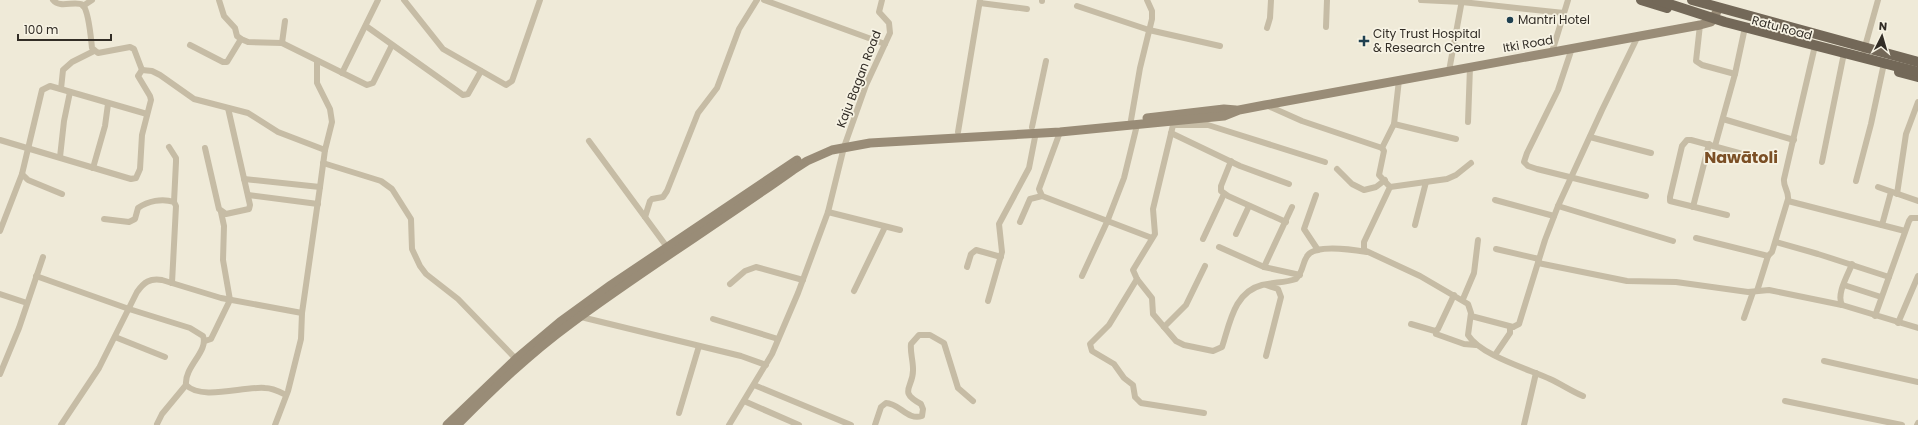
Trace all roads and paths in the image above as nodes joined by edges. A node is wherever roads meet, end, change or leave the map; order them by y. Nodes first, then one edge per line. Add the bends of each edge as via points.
1 (53, 0) edge
2 (92, 0) edge
3 (218, 0) edge
4 (378, 0) edge
5 (404, 0) edge
6 (540, 0) edge
7 (757, 0) edge
8 (765, 0) edge
9 (882, 0) edge
10 (1147, 0) edge
11 (1271, 0) edge
12 (1328, 0) edge
13 (1421, 0) edge
14 (1436, 0) edge
15 (1568, 0) edge
16 (1641, 0) edge
17 (1658, 0) edge
18 (1677, 0) edge
19 (1692, 0) edge
20 (1877, 0) edge
21 (980, 1) edge
22 (1462, 1) edge
23 (1720, 4) edge
24 (83, 6) junction
25 (1077, 6) dead end
26 (1027, 9) dead end
27 (1564, 13) junction
28 (285, 21) dead end
29 (1711, 22) junction
30 (1700, 25) junction
31 (366, 26) junction
32 (1326, 27) dead end
33 (1267, 28) dead end
34 (1149, 30) junction
35 (1744, 32) junction
36 (1638, 36) junction
37 (241, 40) junction
38 (282, 43) junction
39 (885, 44) junction
40 (190, 45) dead end
41 (392, 45) junction
42 (1220, 46) dead end
43 (1865, 47) junction
44 (1572, 48) junction
45 (1814, 50) junction
46 (94, 51) junction
47 (1552, 52) junction
48 (1843, 58) junction
49 (317, 61) junction
50 (1046, 61) dead end
51 (1861, 62) junction
52 (1918, 62) edge
53 (1918, 66) edge
54 (1470, 67) junction
55 (1883, 68) junction
56 (142, 70) junction
57 (481, 71) junction
58 (1449, 71) junction
59 (1918, 72) edge
60 (342, 73) junction
61 (1735, 74) junction
62 (1918, 77) edge
63 (1399, 80) junction
64 (61, 89) junction
65 (70, 92) junction
66 (1918, 102) edge
67 (108, 104) junction
68 (1265, 105) junction
69 (228, 108) junction
70 (1239, 110) junction
71 (147, 114) junction
72 (1723, 119) junction
73 (1134, 122) junction
74 (1468, 122) dead end
75 (1173, 123) junction
76 (1394, 124) junction
77 (1034, 130) junction
78 (958, 132) junction
79 (1060, 132) junction
80 (1171, 132) junction
81 (1590, 137) junction
82 (1456, 139) dead end
83 (0, 140) edge
84 (1794, 140) junction
85 (589, 141) dead end
86 (846, 143) junction
87 (1712, 145) junction
88 (169, 147) dead end
89 (29, 148) junction
90 (205, 148) dead end
91 (1382, 148) junction
92 (325, 150) junction
93 (1651, 153) dead end
94 (1750, 156) dead end
95 (60, 157) junction
96 (1230, 162) junction
97 (1325, 162) dead end
98 (1822, 162) dead end
99 (323, 163) junction
100 (1471, 163) dead end
101 (93, 168) junction
102 (1337, 168) dead end
103 (22, 174) junction
104 (1572, 177) junction
105 (244, 179) junction
106 (1385, 180) junction
107 (1856, 181) dead end
108 (1426, 182) junction
109 (1289, 184) dead end
110 (320, 187) junction
111 (1390, 187) junction
112 (1878, 187) dead end
113 (1894, 193) junction
114 (62, 194) dead end
115 (248, 194) junction
116 (1224, 194) junction
117 (1316, 195) dead end
118 (1042, 196) junction
119 (1646, 196) dead end
120 (1495, 200) dead end
121 (1788, 201) junction
122 (1918, 201) edge
123 (174, 202) junction
124 (318, 204) junction
125 (1249, 206) junction
126 (1558, 206) junction
127 (1292, 207) dead end
128 (1693, 207) junction
129 (221, 212) junction
130 (828, 212) junction
131 (1727, 215) dead end
132 (1554, 216) junction
133 (645, 217) junction
134 (1918, 218) edge
135 (104, 219) dead end
136 (1020, 222) dead end
137 (1107, 222) junction
138 (1286, 222) junction
139 (1415, 225) dead end
140 (1882, 225) junction
141 (885, 227) junction
142 (900, 230) dead end
143 (0, 231) edge
144 (1905, 231) junction
145 (1236, 234) dead end
146 (1152, 238) junction
147 (1696, 238) dead end
148 (1203, 239) dead end
149 (1478, 240) dead end
150 (1673, 241) dead end
151 (1776, 242) junction
152 (667, 247) junction
153 (1219, 247) dead end
154 (1496, 249) dead end
155 (1318, 250) junction
156 (1367, 252) junction
157 (1768, 256) junction
158 (42, 257) dead end
159 (1001, 257) junction
160 (1538, 261) junction
161 (1852, 264) junction
162 (1205, 266) dead end
163 (1264, 267) junction
164 (967, 268) dead end
165 (1300, 275) junction
166 (36, 276) junction
167 (1082, 276) dead end
168 (1889, 276) junction
169 (1918, 276) edge
170 (1137, 279) junction
171 (803, 280) junction
172 (172, 283) junction
173 (730, 284) dead end
174 (1263, 284) junction
175 (1844, 285) junction
176 (854, 291) dead end
177 (1755, 291) junction
178 (0, 294) edge
179 (1454, 295) junction
180 (1882, 297) junction
181 (1463, 299) junction
182 (230, 300) junction
183 (988, 301) dead end
184 (28, 303) junction
185 (1842, 306) junction
186 (129, 310) junction
187 (302, 313) junction
188 (581, 316) junction
189 (1471, 316) junction
190 (1875, 316) junction
191 (1744, 318) dead end
192 (713, 319) dead end
193 (1898, 323) junction
194 (1411, 324) dead end
195 (1164, 327) junction
196 (1513, 327) junction
197 (1918, 328) edge
198 (1436, 334) dead end
199 (115, 337) junction
200 (778, 339) junction
201 (205, 341) junction
202 (1476, 345) junction
203 (699, 346) junction
204 (1495, 355) junction
205 (1266, 356) dead end
206 (165, 357) dead end
207 (516, 359) junction
208 (1824, 361) dead end
209 (766, 365) junction
210 (1, 370) edge
211 (1536, 374) junction
212 (1918, 382) edge
213 (186, 385) junction
214 (754, 385) junction
215 (286, 395) junction
216 (1583, 396) dead end
217 (744, 401) junction
218 (973, 401) dead end
219 (1784, 401) dead end
220 (679, 413) dead end
221 (1204, 413) dead end
222 (156, 423) edge
223 (61, 425) edge
224 (274, 425) edge
225 (446, 425) edge
226 (458, 425) edge
227 (729, 425) edge
228 (799, 425) edge
229 (851, 425) edge
230 (874, 425) edge
231 (1524, 425) edge
232 (1902, 425) edge

1 - 24 street via 59,4 79,3
2 - 24 street
3 - 37 street via 224,16 235,28
4 - 31 street
5 - 57 street via 443,49
6 - 57 street via 512,82 506,85
7 - 133 street via 739,29 717,88 698,113 667,191 663,197 650,201
8 - 39 street
9 - 39 street, Kaju Bagan Road via 879,12 889,23 890,28
10 - 34 street via 1152,15
11 - 33 street
12 - 32 street
13 - 14 street
14 - 22 street
15 - 27 street
16 - 29 main road, Ratu Road
17 - 59 main road, bridge via 1726,22
18 - 53 main road via 1727,16
19 - 23 main road, Ratu Road
20 - 43 street
21 - 26 street
21 - 78 street
22 - 27 street
22 - 58 street
23 - 29 street
23 - 43 main road, Ratu Road
24 - 46 street
25 - 34 street
27 - 47 street
28 - 38 street
29 - 30 street, Itki Road
29 - 35 main road, Ratu Road
30 - 36 street, Itki Road
30 - 61 street via 1696,61
31 - 41 street
31 - 60 street
34 - 42 street
34 - 73 street via 1140,68
35 - 45 main road, Ratu Road
35 - 61 street
36 - 44 street, Itki Road
36 - 81 street
37 - 38 street
37 - 40 street via 227,62
38 - 49 street
39 - 86 street, Kaju Bagan Road via 866,85
41 - 57 street via 463,95 468,94
41 - 60 street via 370,85
43 - 51 street
43 - 52 main road, Ratu Road
44 - 47 street, Itki Road
44 - 104 street via 1558,90 1524,162 1528,166
45 - 48 main road, Ratu Road
45 - 84 street
46 - 56 street via 130,47 134,49
46 - 64 street via 66,67 62,75
47 - 54 street, Itki Road
48 - 51 main road, Ratu Road
48 - 98 street
49 - 60 street
49 - 92 street via 317,83 332,116
50 - 77 street
51 - 55 main road, Ratu Road
54 - 58 street, Itki Road
54 - 74 street
55 - 62 main road, Ratu Road
55 - 107 street
56 - 69 street via 160,75 194,99
56 - 71 street via 138,76 151,100
58 - 63 street, Itki Road
61 - 72 street
63 - 68 street, Itki Road
63 - 76 street
64 - 65 street
64 - 89 street via 50,86 39,94
65 - 67 street
65 - 95 street
66 - 113 street via 1906,134
67 - 71 street
67 - 101 street via 105,126
68 - 70 street, Itki Road
68 - 91 street via 1302,121
69 - 92 street via 255,116 278,132
69 - 105 street
70 - 73 street via 1224,109
70 - 75 street via 1224,116
71 - 101 street via 142,135 140,169 136,178
72 - 84 street
72 - 87 street
73 - 75 street
73 - 77 street
73 - 79 street
73 - 137 street via 1124,178
75 - 80 street
75 - 97 street via 1208,125
76 - 82 street
76 - 91 street
77 - 78 street
77 - 79 street
77 - 86 street
77 - 159 street via 1029,168 999,224
78 - 86 street
79 - 118 street via 1039,189
80 - 96 street
80 - 146 street via 1153,209 1156,230
81 - 93 street
81 - 104 street
83 - 89 street
84 - 121 street via 1784,184
85 - 133 street
86 - 130 street, Kaju Bagan Road
86 - 152 street via 813,151
86 - 188 street via 807,160
87 - 94 street
87 - 128 street
87 - 128 street via 1691,140 1684,142 1670,201
88 - 123 street via 176,158
89 - 95 street
89 - 103 street
90 - 129 street
91 - 106 street via 1384,151 1379,172
92 - 99 street
95 - 101 street
96 - 109 street
96 - 116 street via 1220,189
99 - 110 street
99 - 207 street via 381,181 392,189 411,219 412,249 420,266 426,274 458,299
100 - 108 street via 1450,178
102 - 106 street via 1352,184 1364,190 1376,187
103 - 114 street via 28,180
103 - 143 street
104 - 119 street
104 - 126 street
105 - 110 street
105 - 115 street
106 - 111 street
108 - 111 street
108 - 139 street
110 - 124 street
111 - 156 street via 1364,242 1364,250
112 - 113 street
113 - 122 street
113 - 140 street
115 - 124 street
115 - 129 street via 250,209 226,214
116 - 125 street
116 - 148 street
117 - 155 street via 1304,229
118 - 136 street via 1030,199
118 - 137 street
120 - 132 street
121 - 140 street
121 - 151 street
123 - 135 street via 149,202 138,208 135,219 129,222
123 - 172 street via 176,206
124 - 187 street
125 - 138 street
125 - 145 street
126 - 132 street
126 - 150 street
127 - 138 street
128 - 131 street
129 - 182 street via 224,226 223,260
130 - 141 street
130 - 171 street, Kaju Bagan Road
132 - 160 street
133 - 152 street
134 - 144 street via 1911,218
137 - 146 street
137 - 167 street
138 - 163 street
140 - 144 street
141 - 142 street
141 - 176 street
144 - 168 street
146 - 170 street via 1134,266
147 - 157 street
149 - 181 street via 1474,273
151 - 157 street
151 - 161 street
152 - 207 street via 560,322
153 - 163 street
154 - 160 street
155 - 156 street via 1343,249
155 - 165 street via 1308,255
156 - 179 street via 1402,267
157 - 177 street
158 - 166 street
159 - 164 street via 976,250 971,254
159 - 183 street
160 - 177 street via 1627,281 1682,283
160 - 196 street via 1521,319 1519,324
161 - 168 street
161 - 175 street
162 - 195 street via 1186,305
163 - 165 street
165 - 174 street via 1290,282
166 - 184 street
166 - 186 street
168 - 180 street
169 - 193 street
170 - 195 street via 1150,293 1153,314
170 - 221 street via 1108,325 1090,344 1092,352 1116,367 1133,385 1135,396 1141,402
171 - 173 street via 756,267 746,271
171 - 200 street, Kaju Bagan Road
172 - 182 street
172 - 186 street via 156,279 146,281 137,292
174 - 195 street via 1246,291 1241,297 1222,347 1218,350 1179,343
174 - 205 street via 1278,289 1281,297
175 - 180 street
175 - 185 street via 1840,299
177 - 185 street via 1769,290
177 - 191 street
178 - 184 street
179 - 181 street
179 - 194 street via 1438,329 1435,331
180 - 190 street
181 - 189 street via 1471,308
182 - 187 street
182 - 201 street via 211,339
184 - 210 street
185 - 190 street
186 - 199 street
186 - 201 street via 190,328 204,336
187 - 215 street via 301,340
188 - 203 street
188 - 226 street via 521,363
189 - 196 street
189 - 202 street via 1468,336
190 - 193 street
192 - 200 street
193 - 197 street
196 - 204 street
198 - 202 street via 1464,344
199 - 206 street
199 - 223 street via 99,368
200 - 209 street, Kaju Bagan Road
201 - 213 street via 187,373
202 - 204 street
203 - 209 street
203 - 220 street
204 - 211 street
207 - 225 street
208 - 212 street
209 - 214 street, Kaju Bagan Road
211 - 216 street
211 - 231 street
213 - 215 street via 200,392 263,388
213 - 222 street
214 - 217 street, Kaju Bagan Road
214 - 229 street
215 - 224 street
217 - 227 street, Kaju Bagan Road
217 - 228 street
218 - 230 street via 958,388 944,343 930,335 919,335 911,344 913,369 907,392 909,398 921,404 922,416 912,417 891,403 886,403 881,407
219 - 232 street

